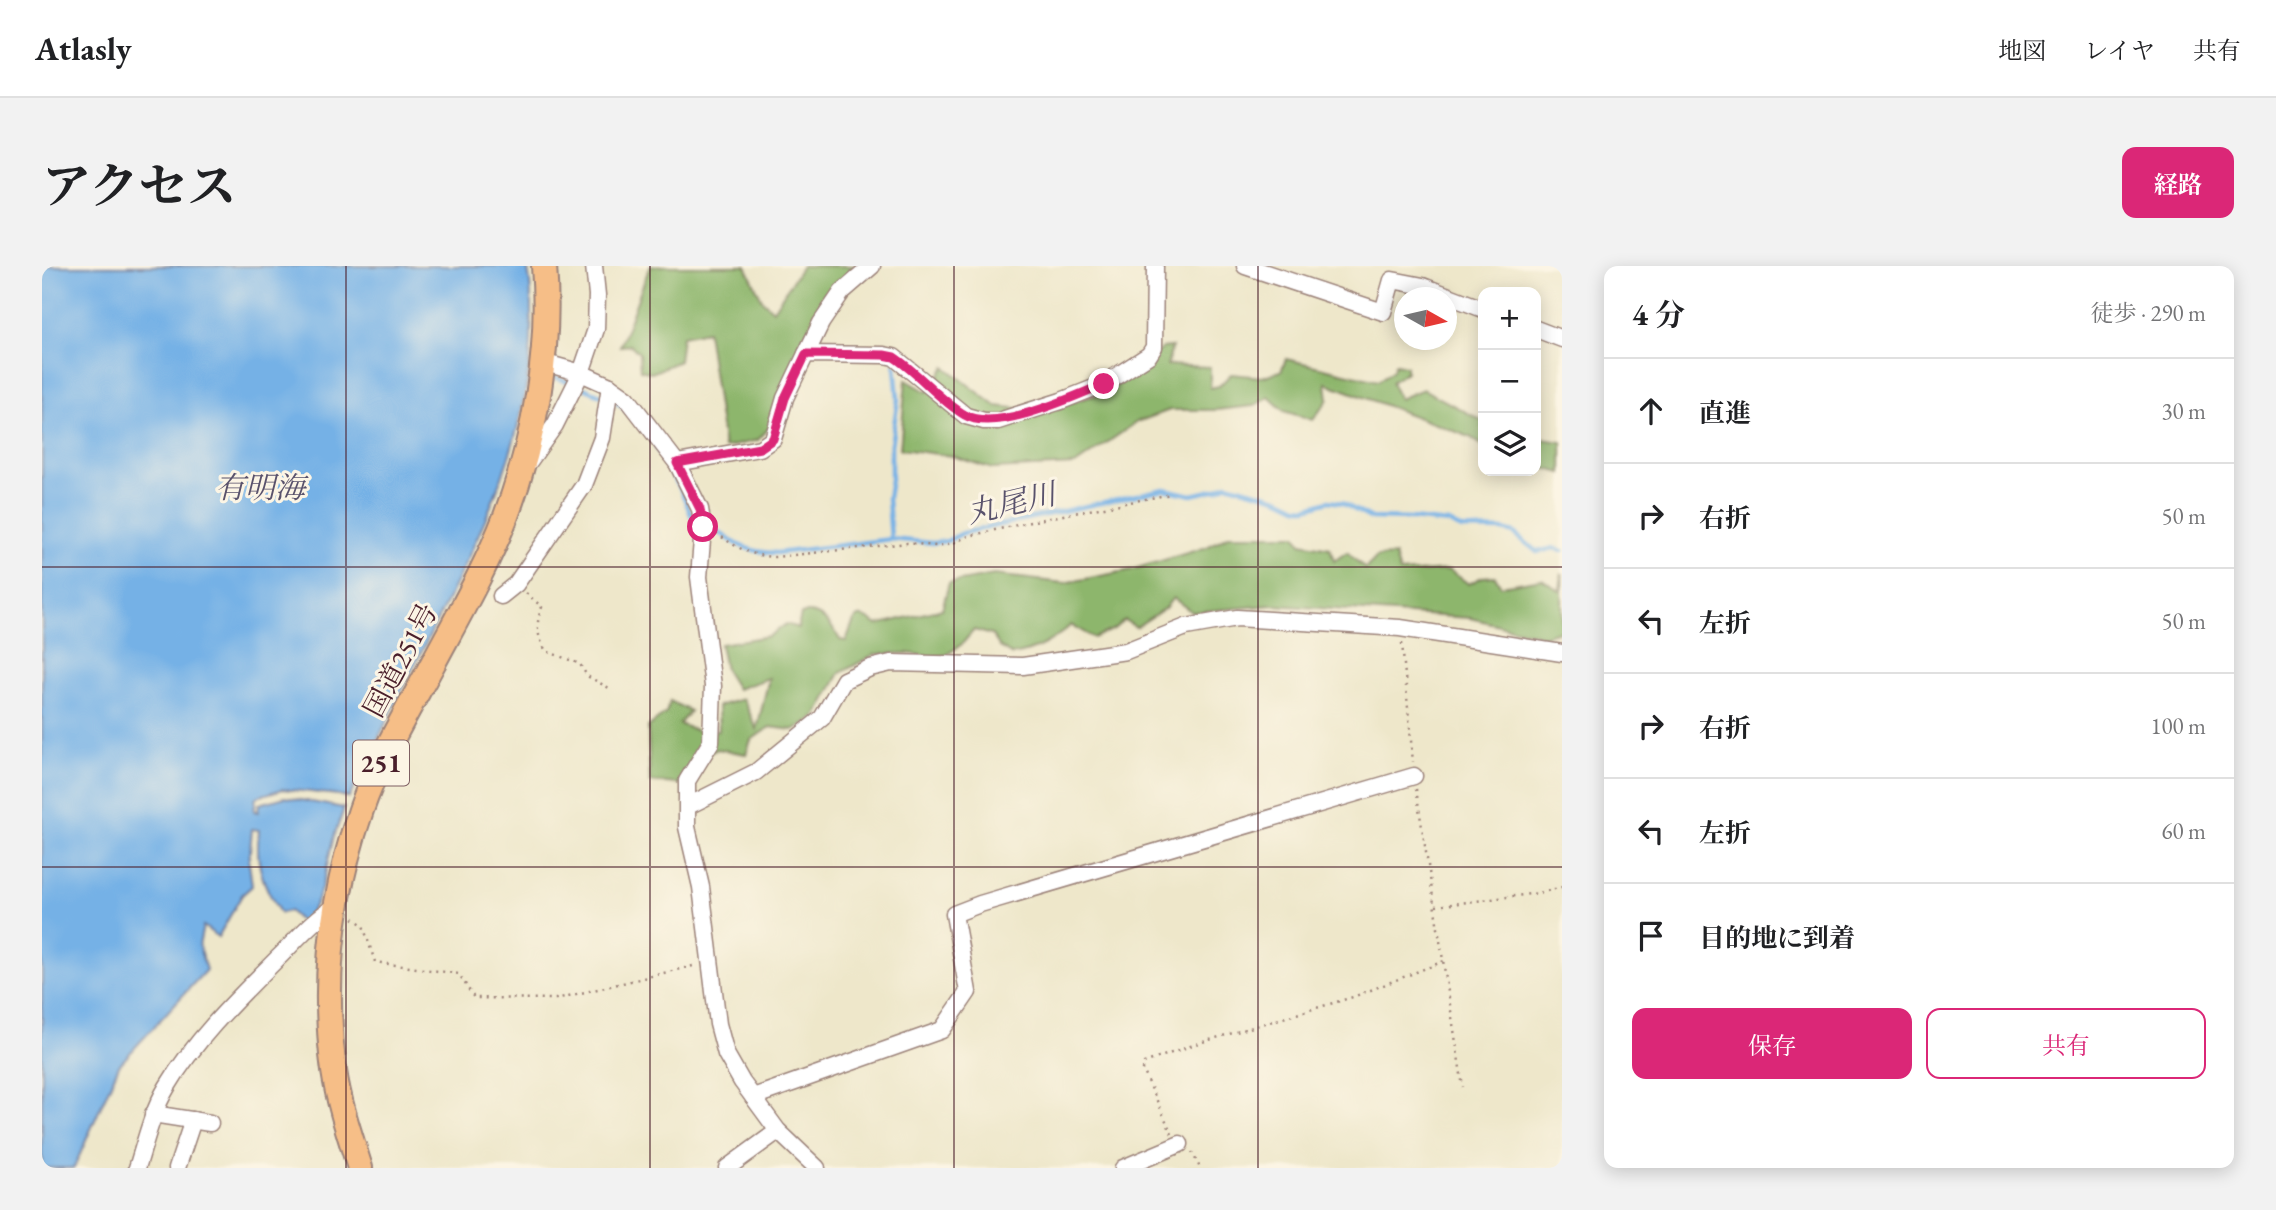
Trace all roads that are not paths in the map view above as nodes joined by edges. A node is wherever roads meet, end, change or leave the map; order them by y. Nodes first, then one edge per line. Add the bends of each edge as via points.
1 (544, 266) edge
2 (594, 266) edge
3 (872, 266) edge
4 (1154, 266) edge
5 (1245, 266) edge
6 (1395, 273) edge
7 (1478, 307) edge
8 (1541, 331) edge
9 (1562, 339) edge
10 (806, 354) junction
11 (541, 370) junction
12 (577, 381) junction
13 (609, 394) junction
14 (677, 463) junction
15 (519, 475) junction
16 (501, 596) dead end
17 (1562, 653) edge
18 (1414, 776) road end
19 (688, 806) junction
20 (336, 906) junction
21 (753, 1097) junction
22 (153, 1114) junction
23 (193, 1120) junction
24 (210, 1123) dead end
25 (778, 1131) junction
26 (1180, 1144) road end
27 (137, 1168) edge
28 (177, 1168) edge
29 (360, 1168) edge
30 (727, 1168) edge
31 (817, 1168) edge
32 (1124, 1168) edge

1 - 11 highway, 国道251号 / 251
2 - 12 street via 596,329
3 - 10 street via 842,292
4 - 10 street via 1156,334 1149,355 1104,384 998,421 966,416 894,357
5 - 6 street via 1383,312
6 - 7 street
8 - 9 street
10 - 14 street via 785,398 773,439 760,448
11 - 12 street
11 - 15 highway, 国道251号 / 251
12 - 13 street
12 - 15 street via 555,425
13 - 14 street via 627,398
13 - 16 street via 602,438 584,485 516,584
14 - 19 street via 703,523 699,577 713,687 711,742 687,781
15 - 20 highway, 国道251号 / 251 via 488,555 392,738 361,808
17 - 19 street via 1400,628 1237,618 1186,627 1126,651 1023,666 891,663 844,680 821,718 756,772
18 - 21 street via 954,914 968,992 942,1030
19 - 21 street via 687,827 701,887 718,1024 726,1054
20 - 22 street via 259,976 194,1048
20 - 29 highway, 国道251号 / 251 via 330,951 330,1033 342,1108
21 - 25 street
22 - 23 street
22 - 27 street
23 - 24 street
23 - 28 street
25 - 30 street
25 - 31 street
26 - 32 street

